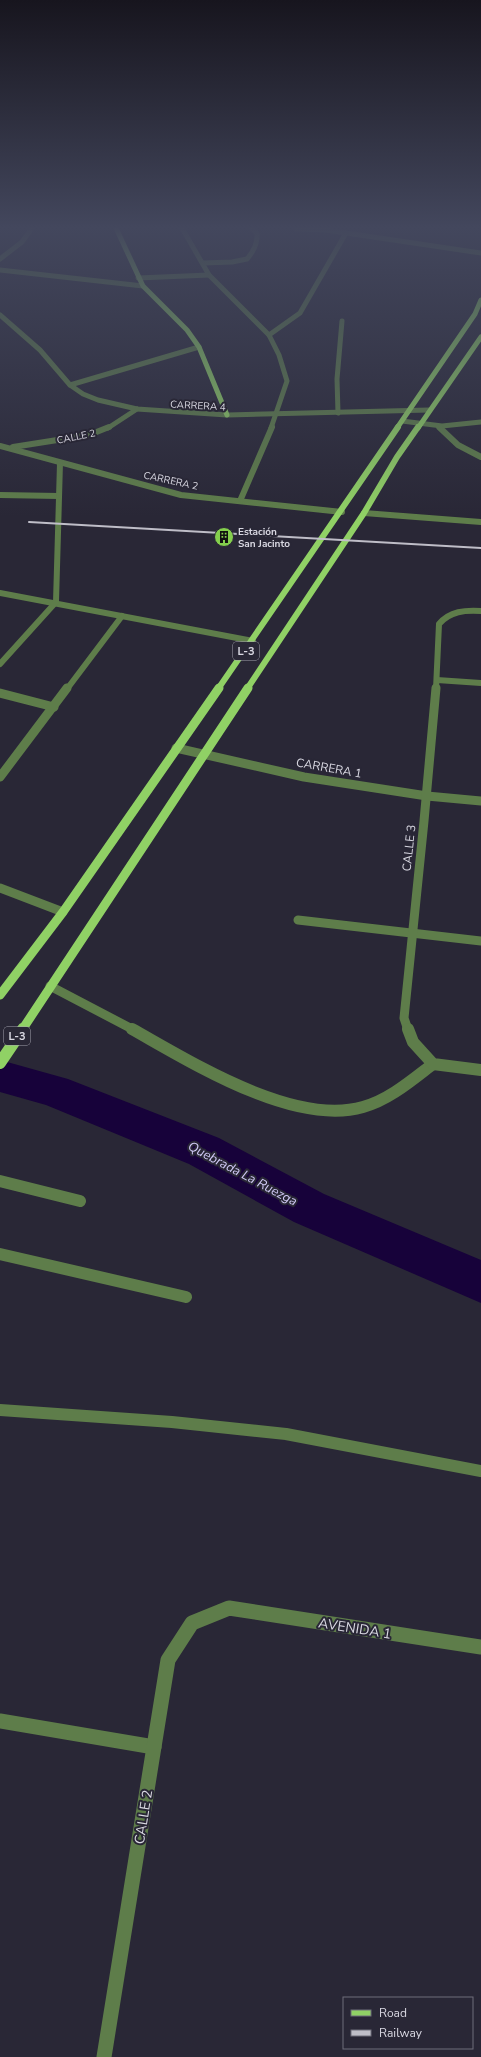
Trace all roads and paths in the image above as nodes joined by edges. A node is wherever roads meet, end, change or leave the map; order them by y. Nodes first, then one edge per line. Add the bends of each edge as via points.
1 (11, 324) edge
2 (180, 324) edge
3 (259, 324) edge
4 (285, 324) edge
5 (342, 324) edge
6 (471, 324) edge
7 (270, 335) junction
8 (481, 337) edge
9 (199, 347) junction
10 (70, 385) junction
11 (137, 409) junction
12 (410, 409) junction
13 (429, 410) junction
14 (338, 413) junction
15 (227, 415) junction
16 (276, 415) junction
17 (402, 421) junction
18 (481, 422) edge
19 (420, 424) junction
20 (439, 427) junction
21 (0, 446) edge
22 (9, 448) junction
23 (481, 457) edge
24 (60, 463) junction
25 (0, 495) edge
26 (59, 496) junction
27 (240, 501) junction
28 (342, 512) junction
29 (364, 513) junction
30 (481, 522) edge
31 (0, 592) edge
32 (56, 602) junction
33 (481, 611) edge
34 (122, 616) junction
35 (253, 641) junction
36 (1, 662) edge
37 (437, 680) junction
38 (481, 683) edge
39 (0, 693) edge
40 (54, 707) junction
41 (176, 748) junction
42 (204, 753) junction
43 (0, 777) edge
44 (427, 796) junction
45 (481, 801) edge
46 (0, 888) edge
47 (63, 912) junction
48 (298, 920) dead end
49 (413, 933) junction
50 (481, 941) edge
51 (50, 986) junction
52 (0, 995) edge
53 (0, 1064) edge
54 (433, 1064) junction
55 (481, 1070) edge
56 (0, 1181) edge
57 (80, 1201) dead end
58 (0, 1254) edge
59 (186, 1297) dead end
60 (0, 1410) edge
61 (481, 1471) edge
62 (229, 1608) joint
63 (481, 1648) edge
64 (0, 1721) edge
65 (154, 1747) junction
66 (104, 2057) edge

1 - 10 street, CARRERA 4 via 40,350
2 - 9 main road
3 - 7 street
4 - 7 street
5 - 14 street via 337,379
6 - 12 main road, L-3
7 - 16 street via 287,381
8 - 13 main road, L-3
9 - 10 street
9 - 15 main road
10 - 11 street, CARRERA 4 via 98,400
11 - 15 street, CARRERA 4
11 - 22 street, CALLE 2 via 107,429 89,435
12 - 13 street, CARRERA 4
12 - 14 street, CARRERA 4
12 - 17 main road, L-3
13 - 19 main road, L-3
14 - 16 street, CARRERA 4
15 - 16 street, CARRERA 4
16 - 27 street
17 - 19 street
17 - 28 main road, L-3
18 - 20 street
19 - 20 street
19 - 29 main road, L-3
20 - 23 street via 458,445
21 - 22 street, CARRERA 2
22 - 24 street, CARRERA 2
24 - 26 street
24 - 27 street, CARRERA 2 via 181,495
25 - 26 street
26 - 32 street
27 - 28 street, CARRERA 2
28 - 35 main road, L-3
29 - 30 street
29 - 42 main road, L-3
31 - 32 street
32 - 34 street
32 - 36 street
33 - 37 street, CALLE 3 via 468,610 444,616 439,624
34 - 35 street
34 - 40 street
35 - 41 main road, L-3
37 - 38 street
37 - 44 street, CALLE 3
39 - 40 street
40 - 43 street
41 - 42 street, CARRERA 1
41 - 47 main road, L-3
42 - 44 street, CARRERA 1 via 304,777
42 - 51 main road, L-3
44 - 45 street, CARRERA 1
44 - 49 street, CALLE 3
46 - 47 street
47 - 52 main road, L-3
48 - 49 street
49 - 50 street
49 - 54 street, CALLE 3 via 404,1018 413,1042
51 - 53 main road, L-3
51 - 54 street via 241,1088 319,1109 356,1108 391,1095
54 - 55 street
56 - 57 street
58 - 59 street
60 - 61 street via 172,1422 286,1434
62 - 63 street, AVENIDA 1
62 - 65 street, CALLE 2 via 192,1623 168,1660
64 - 65 street
65 - 66 street, CALLE 2

